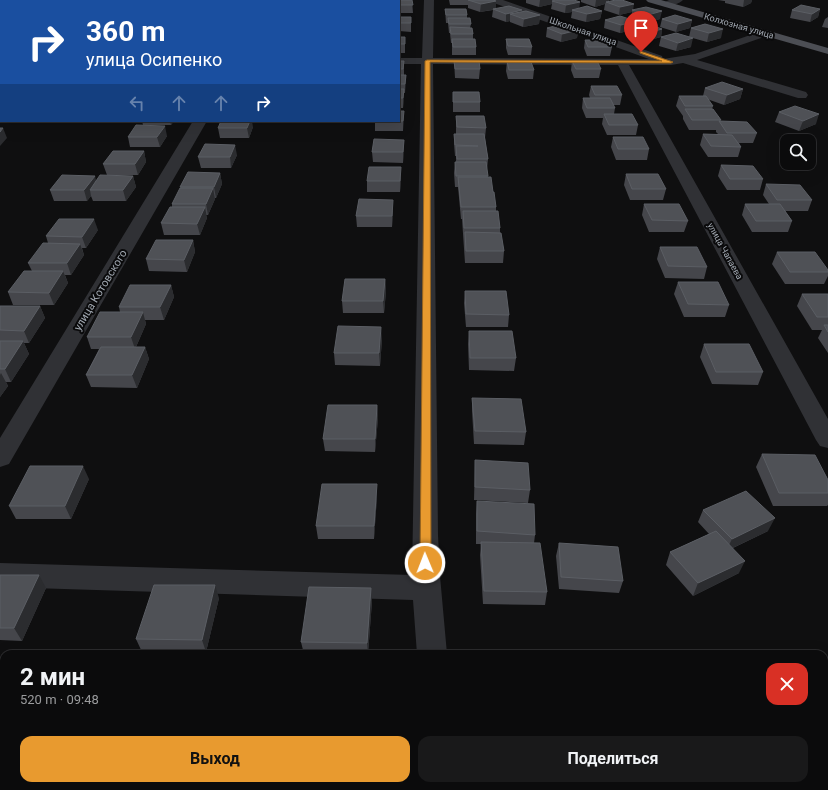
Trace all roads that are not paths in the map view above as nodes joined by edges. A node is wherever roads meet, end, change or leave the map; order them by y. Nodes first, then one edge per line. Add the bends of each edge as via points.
1 (429, 0) edge
2 (494, 0) edge
3 (651, 0) edge
4 (678, 0) edge
5 (666, 4) junction
6 (766, 33) junction
7 (828, 51) edge
8 (685, 60) junction
9 (400, 61) edge
10 (427, 61) junction
11 (671, 62) junction
12 (622, 63) junction
13 (802, 95) dead end
14 (199, 122) edge
15 (828, 440) edge
16 (0, 458) edge
17 (0, 575) edge
18 (426, 588) junction
19 (432, 650) edge

1 - 10 street
2 - 11 street, Школьная улица
3 - 5 main road, Колхозная улица
4 - 5 street
5 - 6 main road, Колхозная улица
6 - 7 main road, Колхозная улица
6 - 8 street
8 - 11 street
8 - 13 street
9 - 10 street
10 - 12 street
10 - 18 street
11 - 12 street
12 - 15 street, улица Чапаева
14 - 16 street, улица Котовского
17 - 18 street
18 - 19 street

